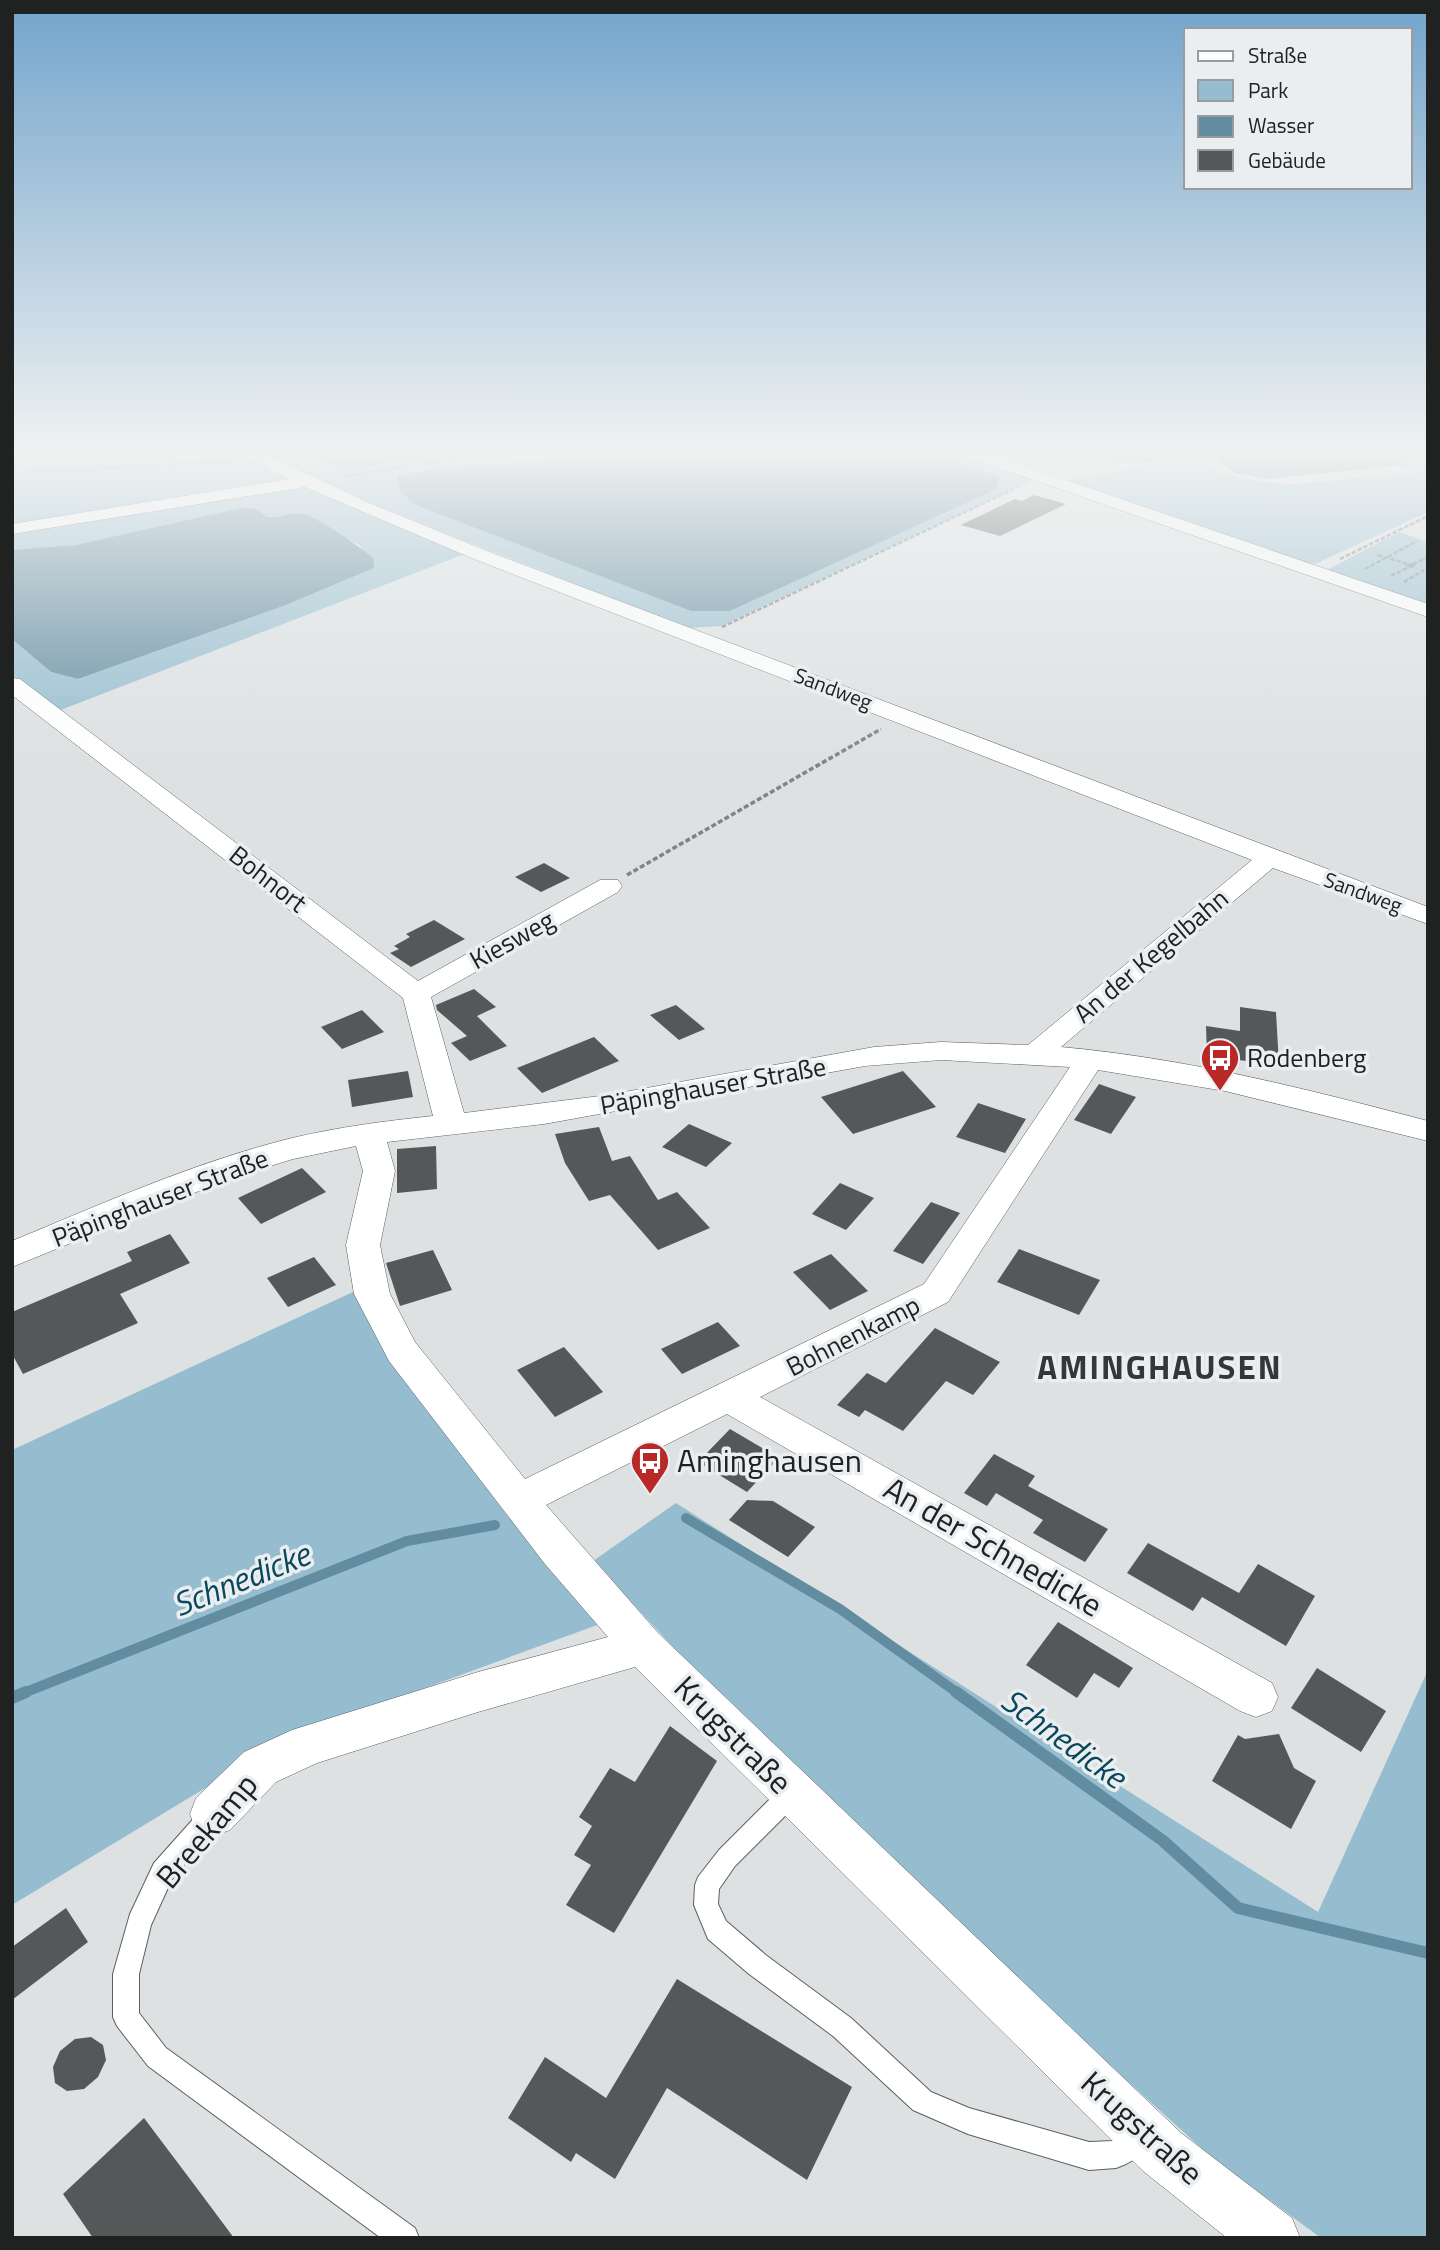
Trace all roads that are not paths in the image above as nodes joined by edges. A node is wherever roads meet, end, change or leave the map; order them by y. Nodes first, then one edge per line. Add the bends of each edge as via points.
1 (491, 555) edge
2 (1264, 555) edge
3 (1428, 611) edge
4 (12, 684) edge
5 (1268, 859) junction
6 (608, 886) road end
7 (1428, 916) edge
8 (416, 994) junction
9 (1035, 1054) junction
10 (1089, 1061) junction
11 (451, 1124) junction
12 (1428, 1130) edge
13 (369, 1133) junction
14 (12, 1255) edge
15 (730, 1398) junction
16 (519, 1500) junction
17 (643, 1646) junction
18 (1256, 1697) dead end
19 (792, 1793) junction
20 (214, 1814) joint
21 (1146, 2137) junction
22 (405, 2238) edge
23 (1272, 2238) edge

1 - 5 street, Sandweg
2 - 3 street
4 - 8 street, Bohnort
5 - 7 street, Sandweg
5 - 9 street, An der Kegelbahn
6 - 8 street, Kiesweg
8 - 11 street
9 - 10 street, Päpinghauser Straße
9 - 11 street, Päpinghauser Straße via 874,1056 575,1110
10 - 12 street, Päpinghauser Straße via 1253,1087
10 - 15 street, Bohnenkamp via 936,1293
11 - 13 street, Päpinghauser Straße
13 - 14 street, Päpinghauser Straße via 291,1149 213,1173
13 - 16 street, Krugstraße via 379,1171 363,1245 372,1294 402,1351
15 - 16 street, Bohnenkamp
15 - 18 street, An der Schnedicke
16 - 17 street, Krugstraße
17 - 19 street, Krugstraße
17 - 20 street, Breekamp via 308,1745 260,1767
19 - 21 street, Krugstraße
19 - 21 lane via 727,1857 707,1885 706,1905 717,1930 842,2027 922,2101 968,2122 1089,2156 1116,2154
20 - 22 lane, Breekamp via 163,1871 139,1923 126,1974 126,2017 157,2057
21 - 23 street, Krugstraße

